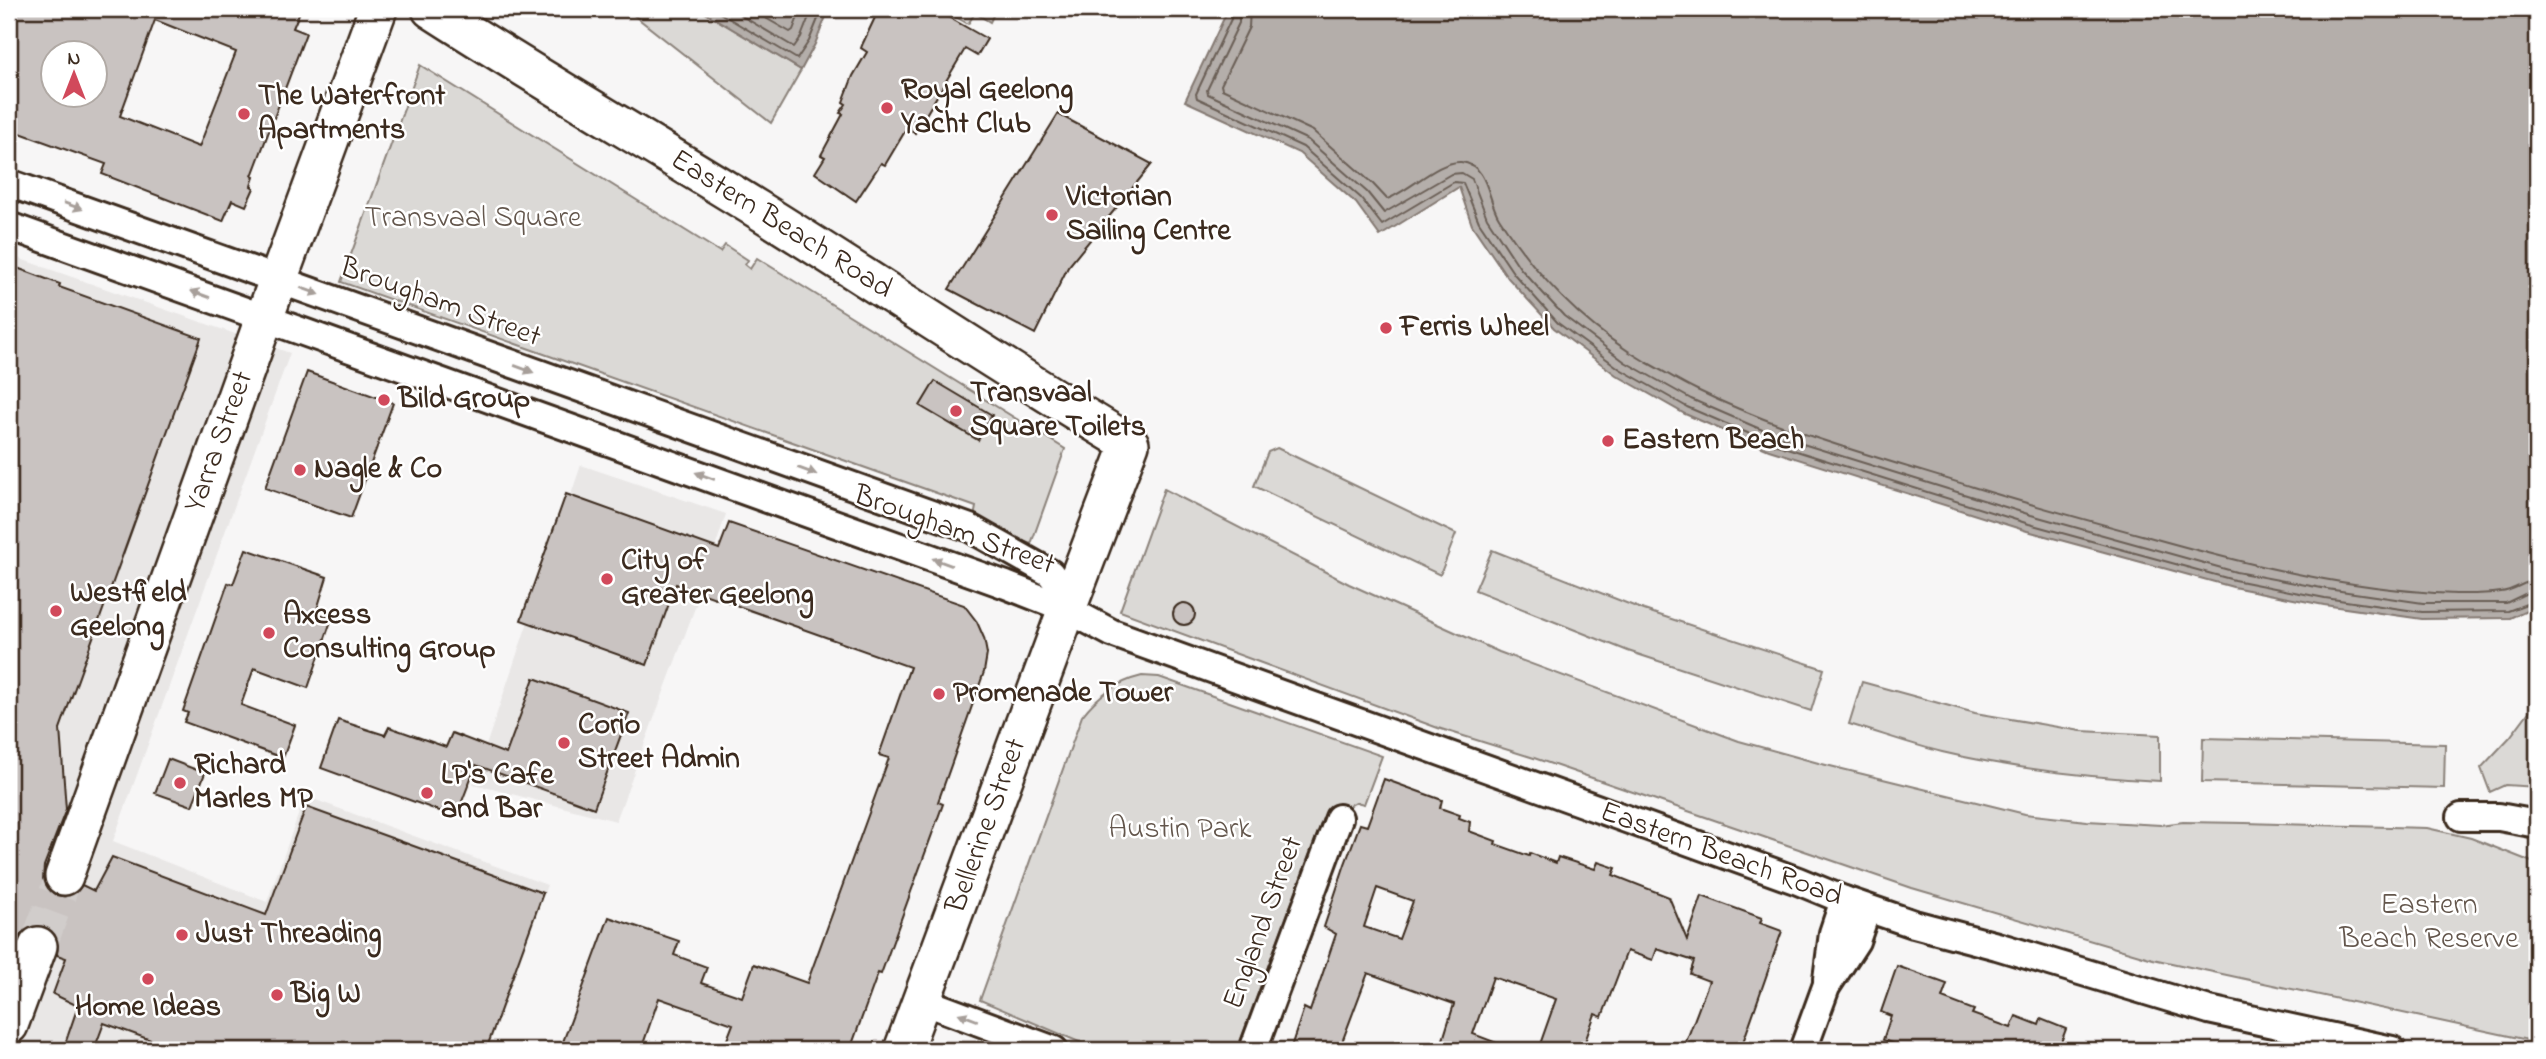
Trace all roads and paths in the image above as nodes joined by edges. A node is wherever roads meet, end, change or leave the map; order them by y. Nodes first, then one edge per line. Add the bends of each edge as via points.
1 (379, 9) edge
2 (431, 9) edge
3 (9, 183) edge
4 (9, 226) edge
5 (278, 280) junction
6 (264, 317) junction
7 (1130, 444) joint
8 (763, 455) junction
9 (750, 492) junction
10 (1067, 609) junction
11 (2461, 817) dead end
12 (1339, 818) dead end
13 (2537, 824) edge
14 (64, 876) tunnel mouth
15 (1855, 905) junction
16 (38, 946) tunnel mouth
17 (923, 1001) junction
18 (9, 1025) edge
19 (903, 1050) edge
20 (1054, 1050) edge
21 (1252, 1050) edge
22 (1803, 1050) edge
23 (2392, 1050) edge

1 - 5 street, Yarra Street
2 - 7 street, Eastern Beach Road
3 -> 5 street, Brougham Street
6 -> 4 street, Brougham Street
5 - 6 street, Yarra Street
5 -> 8 street, Brougham Street
9 -> 6 street, Brougham Street
6 - 14 street, Yarra Street
7 - 10 street, Bellerine Street
8 - 9 street
8 -> 10 street, Brougham Street via 975,531 1050,573
10 -> 9 street, Brougham Street
10 - 15 street, Eastern Beach Road via 1112,633
10 - 17 street, Bellerine Street
11 - 13 street
12 - 21 street, England Street
15 - 22 street via 1856,941 1826,987
15 - 23 street, Eastern Beach Road via 2209,1010
16 - 18 street
17 - 19 street, Bellerine Street
20 -> 17 street

